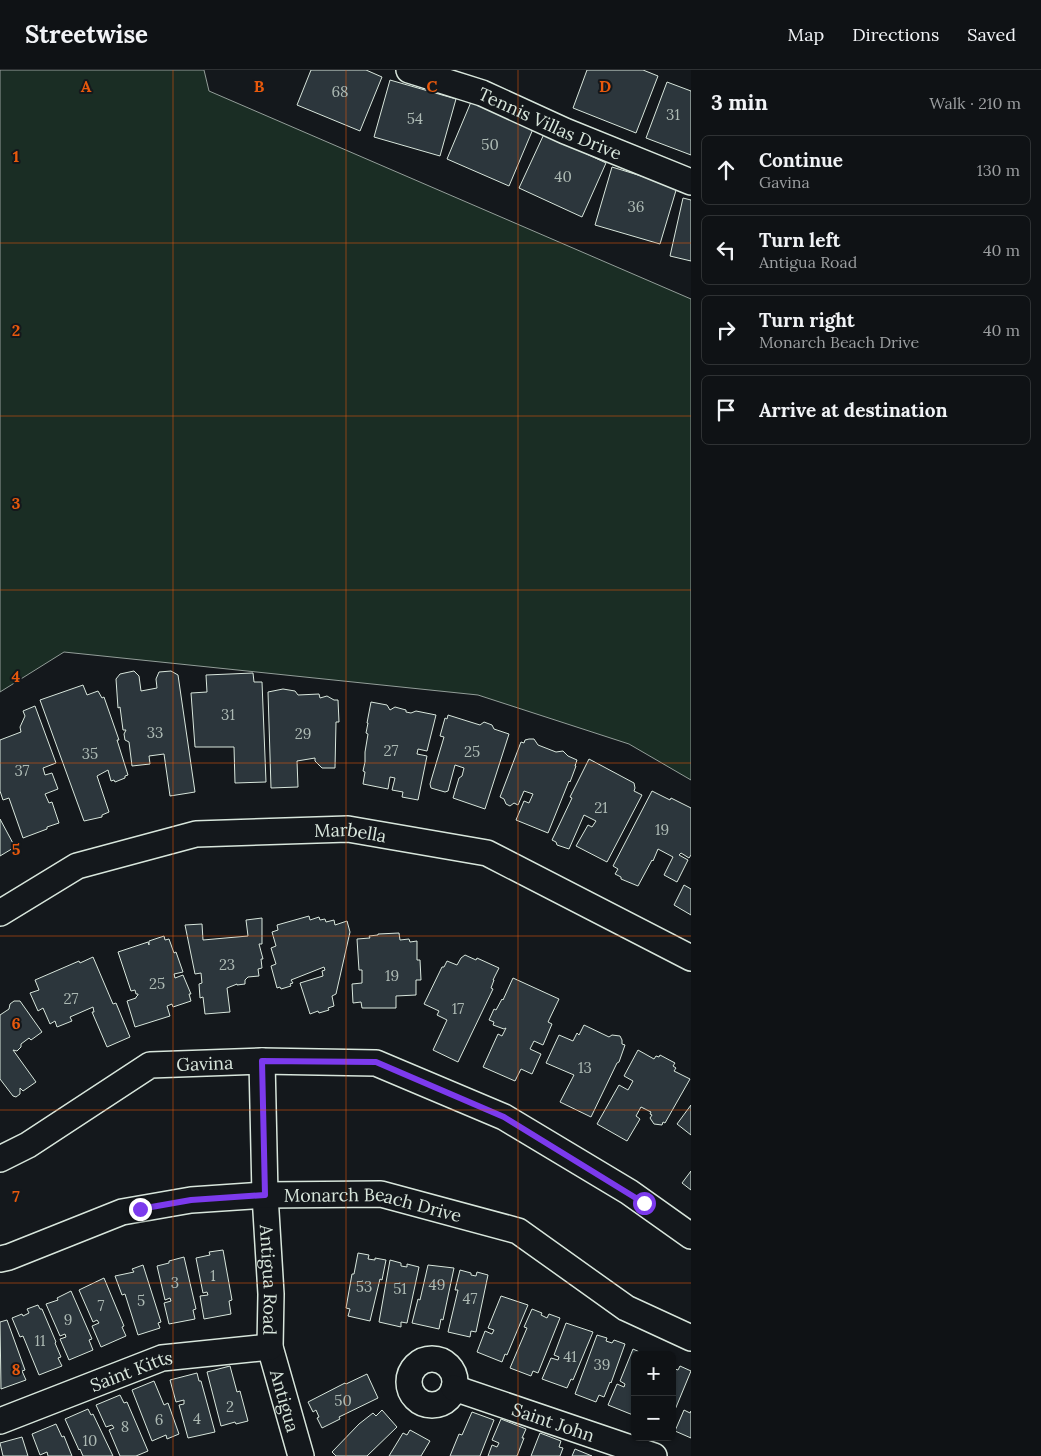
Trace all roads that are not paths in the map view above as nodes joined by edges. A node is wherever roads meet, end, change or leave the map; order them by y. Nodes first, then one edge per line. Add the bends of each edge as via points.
1 (408, 70) edge
2 (691, 182) edge
3 (0, 913) edge
4 (691, 958) edge
5 (262, 1061) junction
6 (0, 1159) edge
7 (265, 1195) junction
8 (691, 1236) edge
9 (0, 1259) edge
10 (691, 1338) edge
11 (270, 1347) junction
12 (454, 1388) dead end
13 (0, 1421) edge
14 (301, 1456) edge
15 (654, 1456) edge

1 - 2 street, Tennis Villas Drive via 482,92 565,131
3 - 4 street, Marbella via 77,866 196,834 348,829 487,853
5 - 6 street, Gavina via 150,1065 28,1145
5 - 7 street, Antigua Road
5 - 8 street, Gavina via 376,1062 504,1117 629,1192
7 - 9 street, Monarch Beach Drive via 191,1200 122,1212
7 - 10 street, Monarch Beach Drive via 381,1194 518,1231 626,1308
7 - 11 street, Antigua Road via 272,1294
11 - 13 street, Saint Kitts via 162,1358
11 - 14 street, Antigua
12 - 15 street, Saint John

